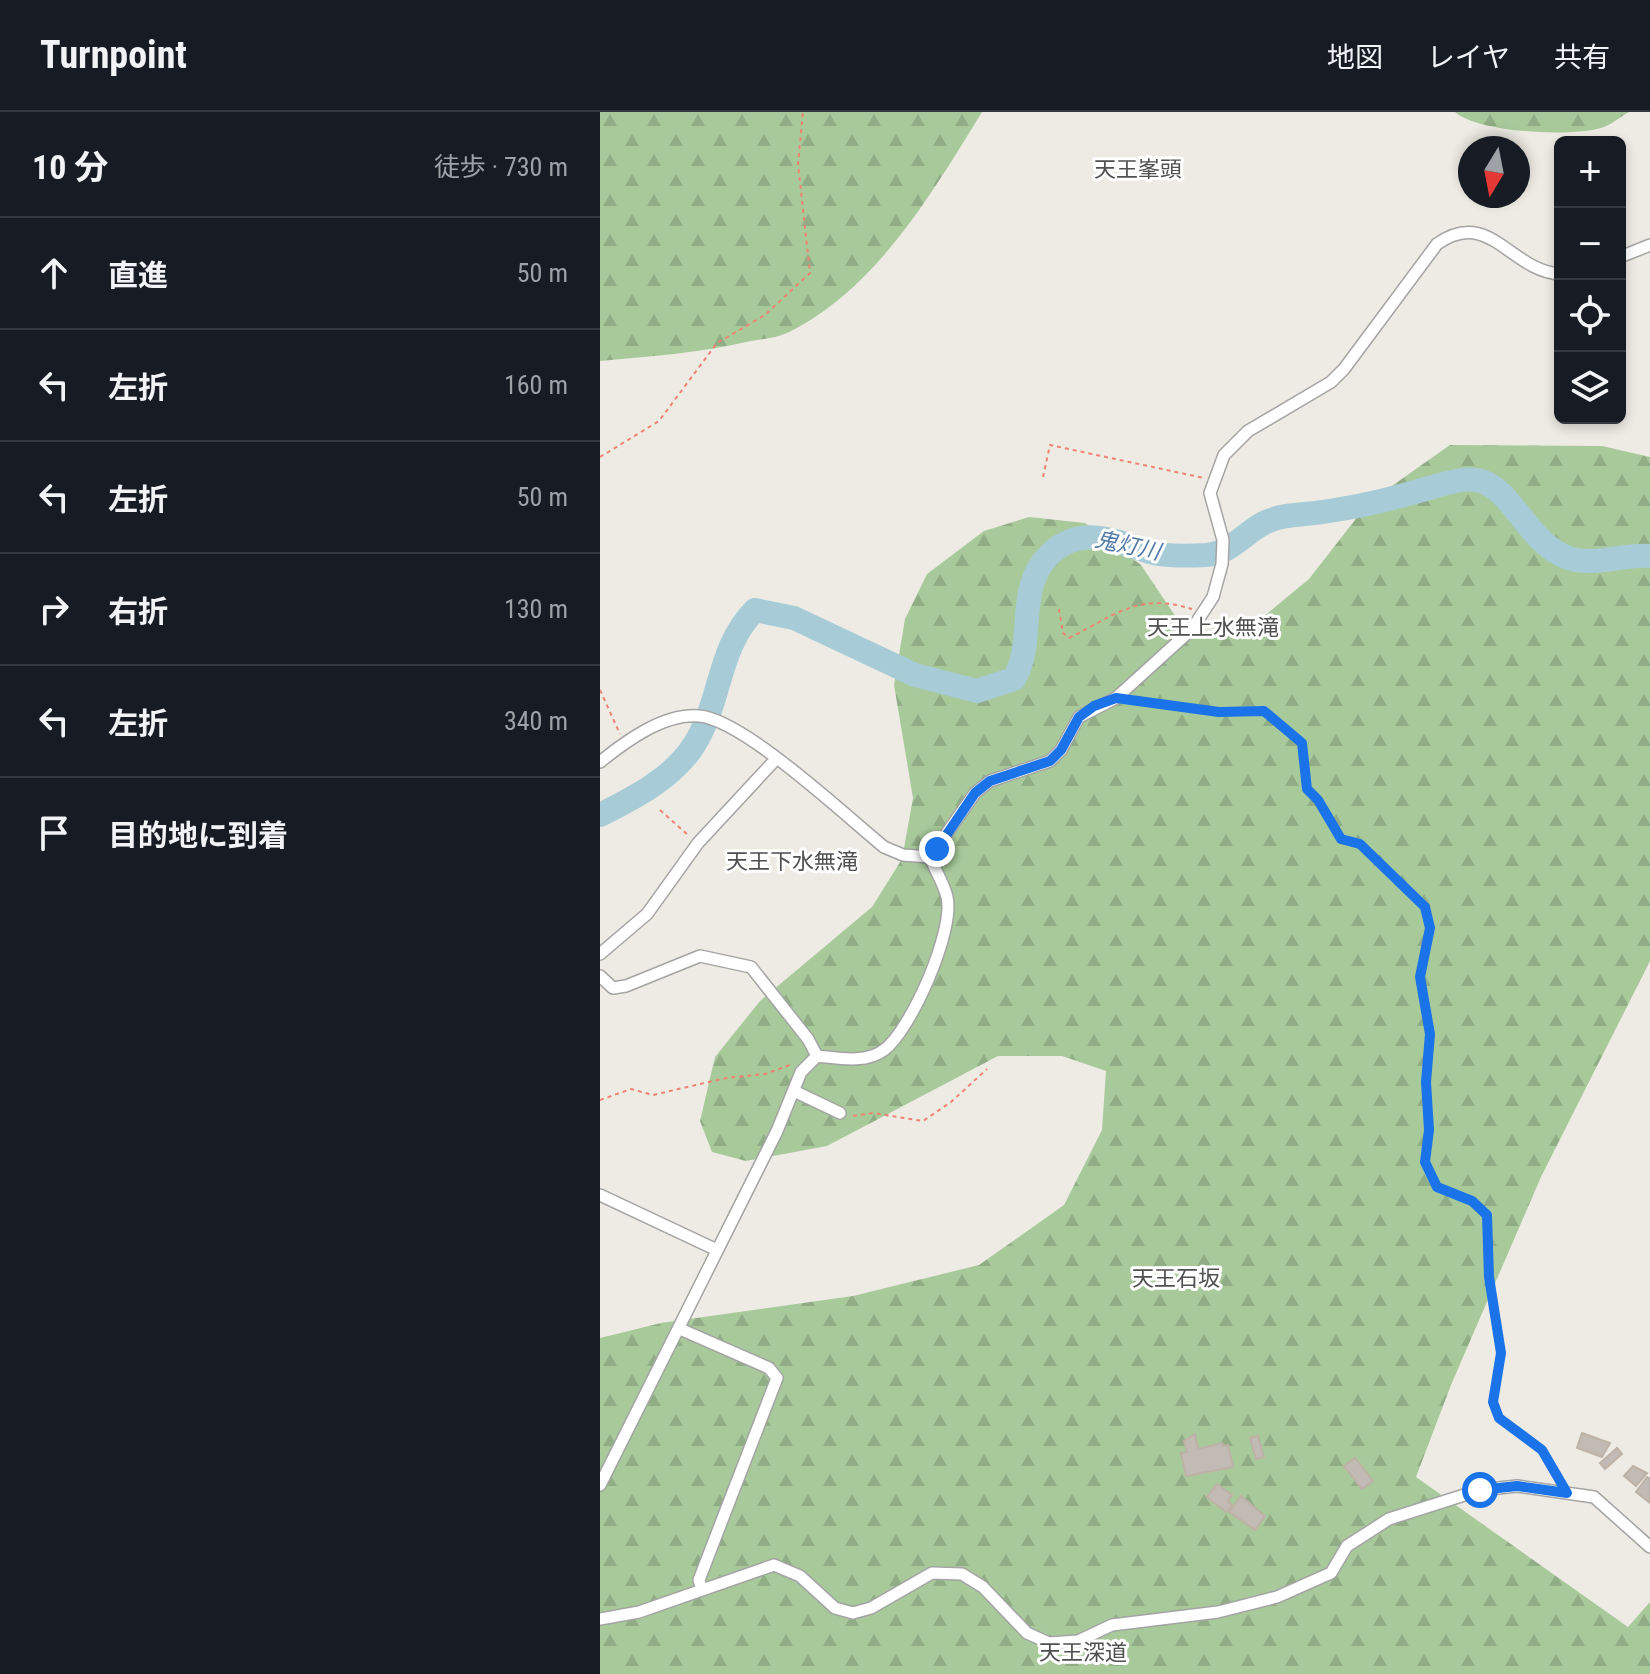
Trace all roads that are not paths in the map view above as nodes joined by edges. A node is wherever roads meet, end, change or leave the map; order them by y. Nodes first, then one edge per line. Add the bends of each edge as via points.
1 (1650, 245) edge
2 (1626, 255) edge
3 (1554, 273) edge
4 (775, 760) junction
5 (600, 762) edge
6 (930, 857) junction
7 (600, 954) edge
8 (600, 976) edge
9 (817, 1056) junction
10 (794, 1091) junction
11 (840, 1113) road end
12 (600, 1195) edge
13 (717, 1250) junction
14 (680, 1329) junction
15 (601, 1482) edge
16 (1650, 1547) edge
17 (702, 1590) junction
18 (600, 1619) edge

1 - 2 street
3 - 6 street via 1538,270 1486,235 1471,231 1453,233 1427,255 1331,382 1248,431 1224,455 1210,493 1223,540 1222,564 1204,613 1116,698 1079,717 1050,761 990,781 975,793
4 - 5 street via 727,723 697,715 665,722 624,742
4 - 6 street via 884,847
4 - 7 street via 698,843 647,914
6 - 9 street via 947,898 948,919 902,1029 870,1057
8 - 9 street via 613,988 626,986 700,956 751,967
9 - 10 street via 801,1072
10 - 11 street
10 - 13 street
12 - 13 street
13 - 14 street
14 - 15 street
14 - 17 street via 769,1368 777,1378 699,1580
16 - 17 street via 1594,1497 1517,1486 1480,1490 1389,1519 1347,1546 1331,1573 1277,1597 1202,1615 1112,1625 1078,1641 1049,1643 1027,1633 983,1587 962,1574 932,1573 853,1613 835,1608 800,1576 774,1565
17 - 18 street

